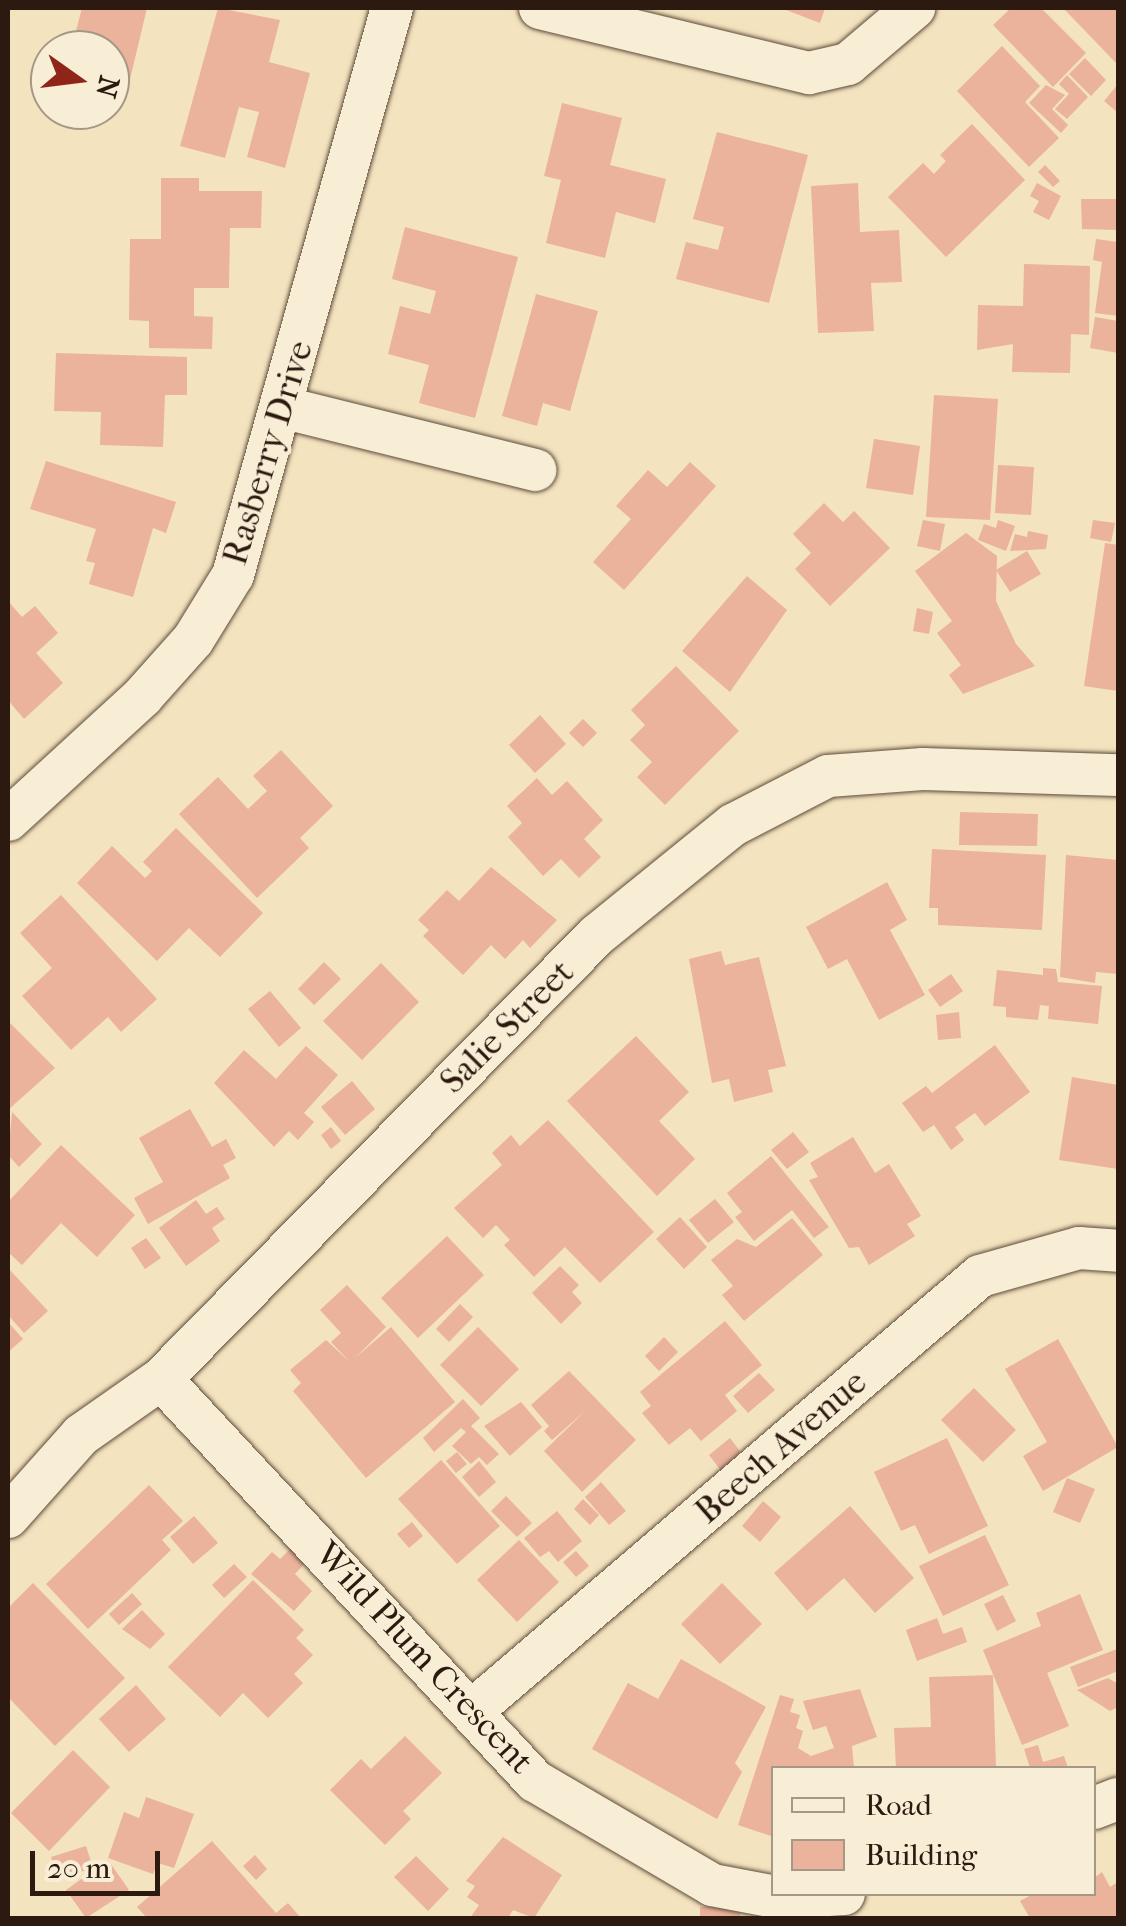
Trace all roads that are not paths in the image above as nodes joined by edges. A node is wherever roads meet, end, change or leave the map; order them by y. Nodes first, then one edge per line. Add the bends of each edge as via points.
1 (392, 8) edge
2 (540, 8) edge
3 (914, 8) edge
4 (285, 408) junction
5 (534, 470) dead end
6 (1118, 775) edge
7 (8, 820) edge
8 (1118, 1251) edge
9 (161, 1378) junction
10 (8, 1518) edge
11 (473, 1710) junction
12 (812, 1896) edge

1 - 4 street, Rasberry Drive
2 - 3 street via 810,73 848,64
4 - 5 street
4 - 7 street, Rasberry Drive via 233,575 192,640 142,697
6 - 9 street, Salie Street via 923,770 828,776 733,825 597,935
8 - 11 street, Beech Avenue via 1080,1248 980,1276
9 - 10 street, Salie Street via 80,1434
9 - 11 street, Wild Plum Crescent
11 - 12 street, Wild Plum Crescent via 535,1781 712,1885 780,1898

